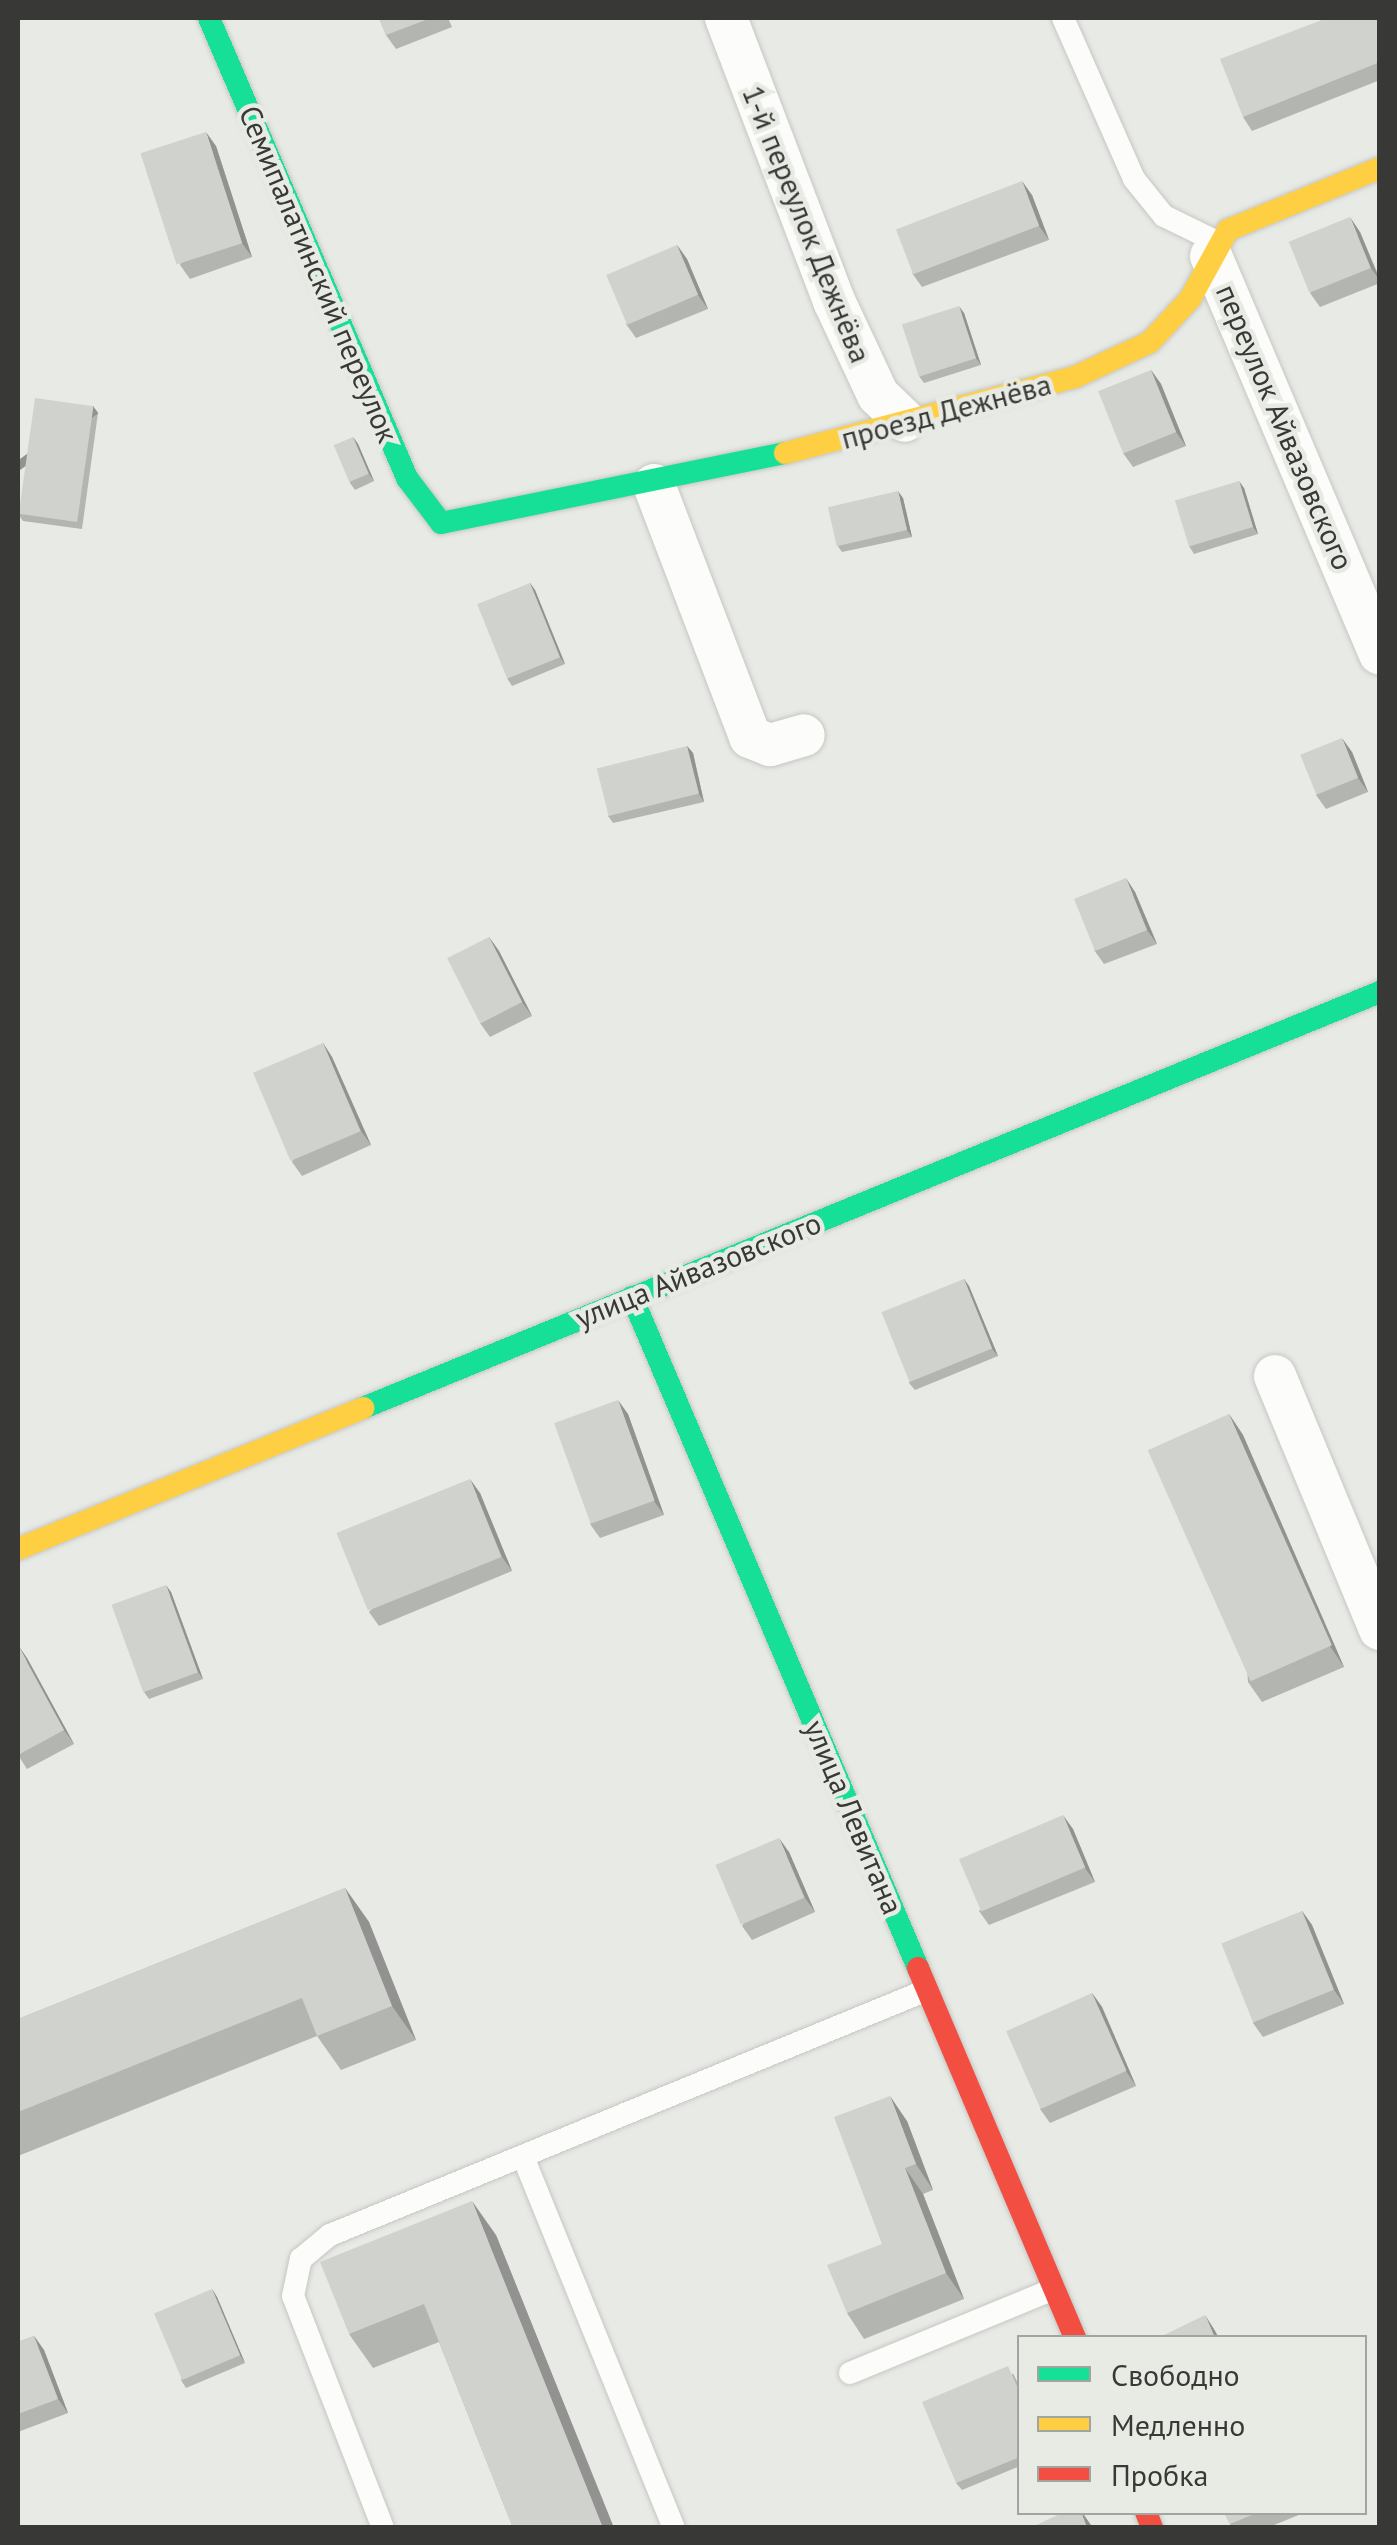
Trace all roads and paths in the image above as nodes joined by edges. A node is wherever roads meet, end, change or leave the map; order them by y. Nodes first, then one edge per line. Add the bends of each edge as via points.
1 (209, 18) edge
2 (726, 18) edge
3 (1063, 18) edge
4 (1380, 168) edge
5 (1215, 250) junction
6 (905, 421) junction
7 (654, 485) junction
8 (442, 523) joint
9 (1380, 654) edge
10 (804, 735) dead end
11 (1380, 992) edge
12 (632, 1297) junction
13 (1275, 1376) dead end
14 (18, 1549) edge
15 (1380, 1630) edge
16 (927, 1990) junction
17 (524, 2159) junction
18 (1054, 2289) junction
19 (1074, 2335) edge
20 (850, 2373) dead end
21 (383, 2528) edge
22 (674, 2528) edge

1 - 8 street, Семипалатинский переулок via 407,478
2 - 6 street, 1-й переулок Дежнёва via 834,301 878,396
3 - 5 lane via 1134,179 1164,216
4 - 5 street, проезд Дежнёва via 1228,230
5 - 6 street, проезд Дежнёва via 1190,299 1150,342 1075,377
5 - 9 street, переулок Айвазовского
6 - 7 street, проезд Дежнёва
7 - 8 street, проезд Дежнёва
7 - 10 street via 750,736 770,745
11 - 12 street, улица Айвазовского
12 - 14 street, улица Айвазовского
12 - 16 street, улица Левитана
13 - 15 street
16 - 17 lane
16 - 18 street, улица Левитана
17 - 21 lane via 330,2235 300,2260 293,2296
17 - 22 lane
18 - 19 street, улица Левитана
18 - 20 lane

